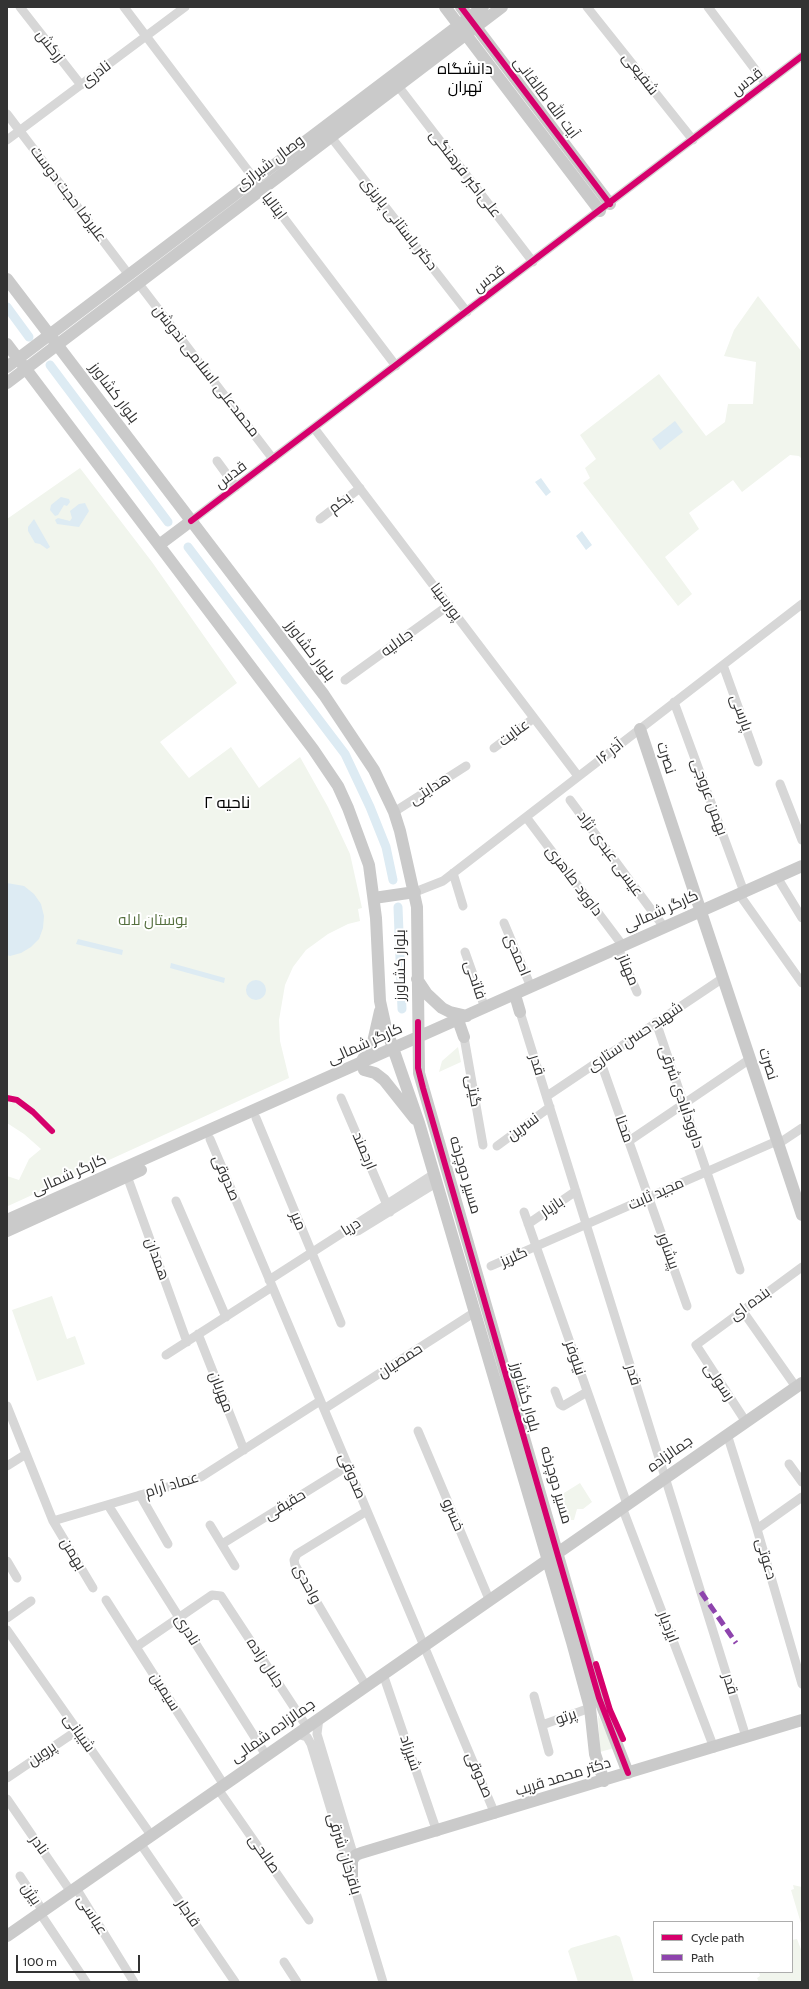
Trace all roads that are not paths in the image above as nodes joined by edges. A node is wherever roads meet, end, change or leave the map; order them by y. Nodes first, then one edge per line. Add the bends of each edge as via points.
1 (20, 7) edge
2 (124, 7) edge
3 (185, 7) edge
4 (445, 7) edge
5 (461, 7) edge
6 (483, 7) edge
7 (502, 7) edge
8 (587, 7) edge
9 (708, 7) edge
10 (468, 26) junction
11 (146, 36) junction
12 (802, 56) edge
13 (394, 82) junction
14 (766, 84) junction
15 (81, 85) junction
16 (7, 114) edge
17 (20, 130) junction
18 (328, 132) junction
19 (7, 140) edge
20 (692, 140) junction
21 (258, 185) junction
22 (605, 208) junction
23 (533, 262) junction
24 (129, 275) junction
25 (7, 279) edge
26 (138, 284) junction
27 (467, 312) junction
28 (50, 335) junction
29 (7, 344) edge
30 (58, 345) junction
31 (18, 359) junction
32 (396, 366) junction
33 (7, 367) edge
34 (26, 369) junction
35 (7, 383) edge
36 (314, 428) junction
37 (273, 459) junction
38 (217, 461) dead end
39 (236, 487) junction
40 (360, 488) junction
41 (320, 519) dead end
42 (191, 521) junction
43 (159, 545) junction
44 (802, 604) edge
45 (449, 605) junction
46 (723, 665) junction
47 (345, 680) dead end
48 (674, 702) junction
49 (534, 718) junction
50 (640, 729) junction
51 (494, 748) dead end
52 (758, 762) dead end
53 (466, 766) dead end
54 (578, 776) junction
55 (780, 784) dead end
56 (570, 800) dead end
57 (394, 812) junction
58 (526, 817) junction
59 (802, 840) edge
60 (802, 866) edge
61 (453, 873) junction
62 (776, 877) junction
63 (415, 892) junction
64 (741, 893) junction
65 (374, 898) junction
66 (463, 906) dead end
67 (700, 911) junction
68 (802, 918) edge
69 (504, 923) dead end
70 (664, 927) junction
71 (620, 947) junction
72 (465, 952) dead end
73 (722, 978) junction
74 (417, 979) junction
75 (802, 983) edge
76 (531, 987) junction
77 (637, 992) dead end
78 (515, 994) junction
79 (381, 1005) junction
80 (485, 1008) junction
81 (520, 1012) joint
82 (462, 1018) junction
83 (656, 1022) junction
84 (464, 1037) joint
85 (418, 1038) junction
86 (395, 1052) junction
87 (750, 1059) junction
88 (600, 1060) junction
89 (362, 1067) junction
90 (547, 1096) junction
91 (341, 1098) dead end
92 (684, 1104) junction
93 (550, 1107) junction
94 (254, 1115) junction
95 (419, 1123) junction
96 (802, 1128) edge
97 (208, 1135) junction
98 (629, 1141) junction
99 (778, 1142) junction
100 (483, 1145) dead end
101 (497, 1146) dead end
102 (126, 1172) junction
103 (707, 1172) junction
104 (435, 1178) junction
105 (576, 1191) junction
106 (649, 1197) junction
107 (176, 1201) dead end
108 (800, 1201) edge
109 (388, 1208) junction
110 (524, 1212) dead end
111 (802, 1215) edge
112 (7, 1220) edge
113 (528, 1224) junction
114 (586, 1225) junction
115 (7, 1230) edge
116 (536, 1247) junction
117 (312, 1252) junction
118 (491, 1266) dead end
119 (802, 1267) edge
120 (740, 1270) dead end
121 (271, 1283) junction
122 (687, 1306) dead end
123 (742, 1310) junction
124 (476, 1312) junction
125 (226, 1316) junction
126 (341, 1322) dead end
127 (198, 1334) junction
128 (187, 1342) junction
129 (698, 1342) joint
130 (166, 1355) dead end
131 (799, 1385) edge
132 (555, 1391) dead end
133 (587, 1392) junction
134 (322, 1405) junction
135 (7, 1406) edge
136 (746, 1422) junction
137 (418, 1431) dead end
138 (727, 1434) junction
139 (244, 1450) junction
140 (26, 1454) junction
141 (790, 1464) dead end
142 (7, 1466) edge
143 (348, 1466) junction
144 (665, 1477) junction
145 (802, 1482) edge
146 (140, 1495) junction
147 (800, 1502) edge
148 (108, 1505) junction
149 (624, 1506) junction
150 (367, 1511) junction
151 (53, 1521) junction
152 (210, 1525) dead end
153 (757, 1529) junction
154 (168, 1544) dead end
155 (222, 1544) junction
156 (552, 1556) junction
157 (7, 1561) edge
158 (235, 1566) dead end
159 (17, 1578) dead end
160 (93, 1588) dead end
161 (106, 1600) dead end
162 (489, 1600) junction
163 (31, 1601) dead end
164 (7, 1618) edge
165 (179, 1618) junction
166 (7, 1630) edge
167 (424, 1645) junction
168 (136, 1647) junction
169 (382, 1674) junction
170 (802, 1684) edge
171 (366, 1686) junction
172 (534, 1696) dead end
173 (590, 1708) junction
174 (319, 1718) junction
175 (802, 1720) edge
176 (542, 1725) junction
177 (78, 1730) junction
178 (302, 1730) junction
179 (746, 1738) junction
180 (714, 1748) junction
181 (548, 1752) dead end
182 (266, 1755) junction
183 (628, 1774) junction
184 (7, 1778) edge
185 (604, 1781) junction
186 (221, 1787) junction
187 (7, 1799) edge
188 (495, 1814) junction
189 (437, 1832) junction
190 (151, 1835) junction
191 (140, 1843) junction
192 (356, 1855) junction
193 (20, 1876) dead end
194 (352, 1878) junction
195 (73, 1890) junction
196 (42, 1912) junction
197 (310, 1920) dead end
198 (7, 1936) edge
199 (284, 1962) dead end
200 (86, 1982) edge
201 (134, 1982) edge
202 (235, 1982) edge
203 (296, 1982) edge
204 (383, 1982) edge

1 - 15 street, زرکش
2 - 11 street, ایتالیا
3 - 11 street, نادری
4 - 10 main road, آیت الله طالقانی
5 - 10 main road, آیت الله طالقانی
6 - 10 main road, وصال شیرازی
7 - 10 main road, وصال شیرازی
8 - 20 street, شفیعی
9 - 14 street
10 - 13 main road, وصال شیرازی
10 - 22 main road, آیت الله طالقانی
11 - 15 street, نادری
11 - 21 street, ایتالیا
12 - 14 street, قدس
13 - 18 main road, وصال شیرازی
13 - 23 street, علی‌اکبر فرهنگی
14 - 20 street, قدس
15 - 17 street, نادری
16 - 17 street, علیرضا حجت دوست
17 - 19 street, نادری
17 - 24 street, علیرضا حجت دوست
18 - 21 main road, وصال شیرازی
18 - 27 street, دکتر باستانی پاریزی
20 - 22 street, قدس
21 - 24 main road, وصال شیرازی
21 - 26 main road, وصال شیرازی
21 - 32 street, ایتالیا
22 - 23 street, قدس
23 - 27 street, قدس
24 - 28 main road, وصال شیرازی
25 - 28 main road, بلوار کشاورز
26 - 30 main road, وصال شیرازی
26 - 37 street, محمدعلی اسلامی ندوشن
27 - 32 street, قدس
28 - 30 main road, بلوار کشاورز
28 - 31 main road, وصال شیرازی
29 - 31 main road, بلوار کشاورز
30 - 34 main road, وصال شیرازی
30 - 42 main road, بلوار کشاورز
31 - 33 main road, وصال شیرازی
31 - 34 main road, بلوار کشاورز
32 - 36 street, قدس
34 - 35 main road, وصال شیرازی
34 - 43 main road, بلوار کشاورز
36 - 37 street, قدس
36 - 40 street, پورسینا
37 - 39 street, قدس
38 - 39 street
39 - 42 street, قدس
40 - 41 street, یکم
40 - 45 street, پورسینا
42 - 43 main road
42 - 57 main road, بلوار کشاورز via 343,722 374,770
43 - 65 main road, بلوار کشاورز via 338,786 369,865
44 - 46 street, ۱۶ آذر
45 - 47 street, جلالیه
45 - 49 street, پورسینا
46 - 48 street, ۱۶ آذر
46 - 52 street, پارسی
48 - 50 street, ۱۶ آذر
48 - 64 street, بهمن عروجی
49 - 51 street, عنایت
49 - 54 street, پورسینا
50 - 54 street, ۱۶ آذر
50 - 67 main road, نصرت
53 - 57 street, هدایتی
54 - 58 street, ۱۶ آذر
55 - 59 street
56 - 70 street, عیسی عبدی نژاد
57 - 63 main road, بلوار کشاورز
58 - 61 street, ۱۶ آذر
58 - 71 street, داوود طاهری
60 - 62 main road, کارگر شمالی
61 - 63 street, ۱۶ آذر via 442,881
61 - 66 street
62 - 64 main road, کارگر شمالی
62 - 68 street
63 - 65 main road
63 - 74 main road, بلوار کشاورز
64 - 67 main road, کارگر شمالی
64 - 75 street, بهمن عروجی
65 - 79 main road, بلوار کشاورز
67 - 70 main road, کارگر شمالی
67 - 73 main road, نصرت
69 - 76 street, احمدی
70 - 71 main road, کارگر شمالی
71 - 76 main road, کارگر شمالی
71 - 77 street, مهناز
72 - 80 street, فاتحی
73 - 83 street, شهید حسن ستاری
73 - 87 main road, نصرت
74 - 82 main road via 426,994 442,1008
74 - 85 main road, بلوار کشاورز
76 - 78 main road, کارگر شمالی
78 - 80 main road, کارگر شمالی
78 - 81 main road
79 - 86 main road, بلوار کشاورز
79 - 89 main road via 375,1037
80 - 82 main road, کارگر شمالی
81 - 90 street, قدر
82 - 84 main road
82 - 85 main road, کارگر شمالی
83 - 88 street, شهید حسن ستاری
83 - 92 street, داوودآبادی شرقی
84 - 100 street, گیتی
85 - 86 main road, کارگر شمالی
85 - 156 main road, بلوار کشاورز via 421,1083
86 - 89 main road, کارگر شمالی
86 - 95 main road, بلوار کشاورز
87 - 92 street
87 - 99 main road, نصرت
88 - 90 street, شهید حسن ستاری
88 - 98 street, محنا
89 - 94 main road, کارگر شمالی
89 - 95 main road via 384,1080
90 - 93 street, قدر
91 - 109 street, ارجمند
92 - 98 street
92 - 103 street, داوودآبادی شرقی
93 - 101 street, نسرین
93 - 105 street, قدر
94 - 97 main road, کارگر شمالی
94 - 117 street, میر
95 - 104 main road, بلوار کشاورز
96 - 99 street, مجید ثابت
97 - 102 main road, کارگر شمالی
97 - 121 street, صدوقی
98 - 106 street, محنا
99 - 103 street, مجید ثابت
99 - 108 main road, نصرت
102 - 112 main road, کارگر شمالی
102 - 115 main road
102 - 128 street, همدان
103 - 106 street, مجید ثابت
103 - 120 street, داوودآبادی شرقی
104 - 109 street, دریا
104 - 124 main road, بلوار کشاورز
105 - 113 street, بازیار
105 - 114 street, قدر
106 - 114 street, مجید ثابت
106 - 122 street, پیشاور
107 - 125 street
108 - 111 main road, نصرت
109 - 117 street, دریا
110 - 113 street, نیلوفر
113 - 116 street, نیلوفر
114 - 116 street, مجید ثابت
114 - 144 street, قدر
116 - 118 street, گلریز
116 - 133 street, نیلوفر
117 - 121 street, دریا
117 - 126 street, میر
119 - 123 street, بنده ای
121 - 125 street, دریا
121 - 134 street, صدوقی
123 - 129 street, بنده ای
123 - 131 street
124 - 134 street, حمصیان
124 - 156 main road, بلوار کشاورز
125 - 127 street, دریا
127 - 128 street, دریا
127 - 139 street, مهربان
128 - 130 street, دریا
129 - 136 street, رسولی via 696,1348
131 - 136 main road, جمالزاده
132 - 133 street via 563,1406
133 - 149 street, نیلوفر
134 - 139 street, عماد آرام
134 - 143 street, صدوقی
135 - 140 street, بهمن
136 - 138 main road, جمالزاده
137 - 162 street, خسرو
138 - 144 main road, جمالزاده
138 - 153 street, دعوتی
139 - 146 street, عماد آرام via 201,1477
140 - 142 street
140 - 151 street, بهمن
141 - 145 street
143 - 150 street, صدوقی
143 - 155 street, حقیقی
144 - 149 main road, جمالزاده
144 - 179 street, قدر
146 - 148 street, عماد آرام
146 - 154 street
147 - 153 street
148 - 151 street, عماد آرام
148 - 165 street, نادری
149 - 156 main road, جمالزاده
149 - 180 street, ایزدیار
150 - 167 street, صدوقی
150 - 171 street, واحدی via 297,1554 294,1560
151 - 160 street, بهمن
152 - 155 street
153 - 170 street, دعوتی
155 - 158 street
156 - 162 main road, جمالزاده شمالی
156 - 173 main road, بلوار کشاورز
156 - 183 main road, بلوار کشاورز via 601,1705
157 - 159 street
161 - 168 street, سیمین
162 - 167 main road, جمالزاده شمالی
163 - 164 street
165 - 168 street
165 - 178 street, جلال زاده via 212,1595 219,1595 224,1599
165 - 182 street, نادری
166 - 177 street, شیبانی
167 - 169 main road, جمالزاده شمالی
167 - 188 street, صدوقی
168 - 186 street, سیمین
169 - 171 main road, جمالزاده شمالی
169 - 189 street, شیرزاد
171 - 174 main road, جمالزاده شمالی
172 - 176 street, پرتو
173 - 176 street, پرتو
173 - 185 main road, بلوار کشاورز via 594,1749
174 - 178 main road, جمالزاده شمالی
174 - 192 street via 316,1734 352,1850
175 - 179 main road, دکتر محمد قریب
176 - 181 street, پرتو
177 - 184 street, پروین
177 - 190 street, شیبانی
178 - 182 main road, جمالزاده شمالی
178 - 194 street, باقرخان شرقی via 311,1744
179 - 180 main road, دکتر محمد قریب
180 - 183 main road, دکتر محمد قریب
182 - 186 main road, جمالزاده شمالی
183 - 185 main road, دکتر محمد قریب
185 - 188 main road, دکتر محمد قریب
186 - 190 main road, جمالزاده شمالی
186 - 197 street, صالحی
187 - 195 street, نادر
188 - 189 main road, دکتر محمد قریب
189 - 192 main road, دکتر محمد قریب
190 - 191 main road, جمالزاده شمالی
191 - 195 main road, جمالزاده شمالی
191 - 202 street, قاجار
192 - 194 main road via 351,1862
193 - 196 street, بیژن
194 - 204 street, باقرخان شرقی
195 - 196 main road, جمالزاده شمالی
195 - 201 street, عباسی
196 - 198 main road, جمالزاده شمالی
196 - 200 street, بیژن
199 - 203 street

